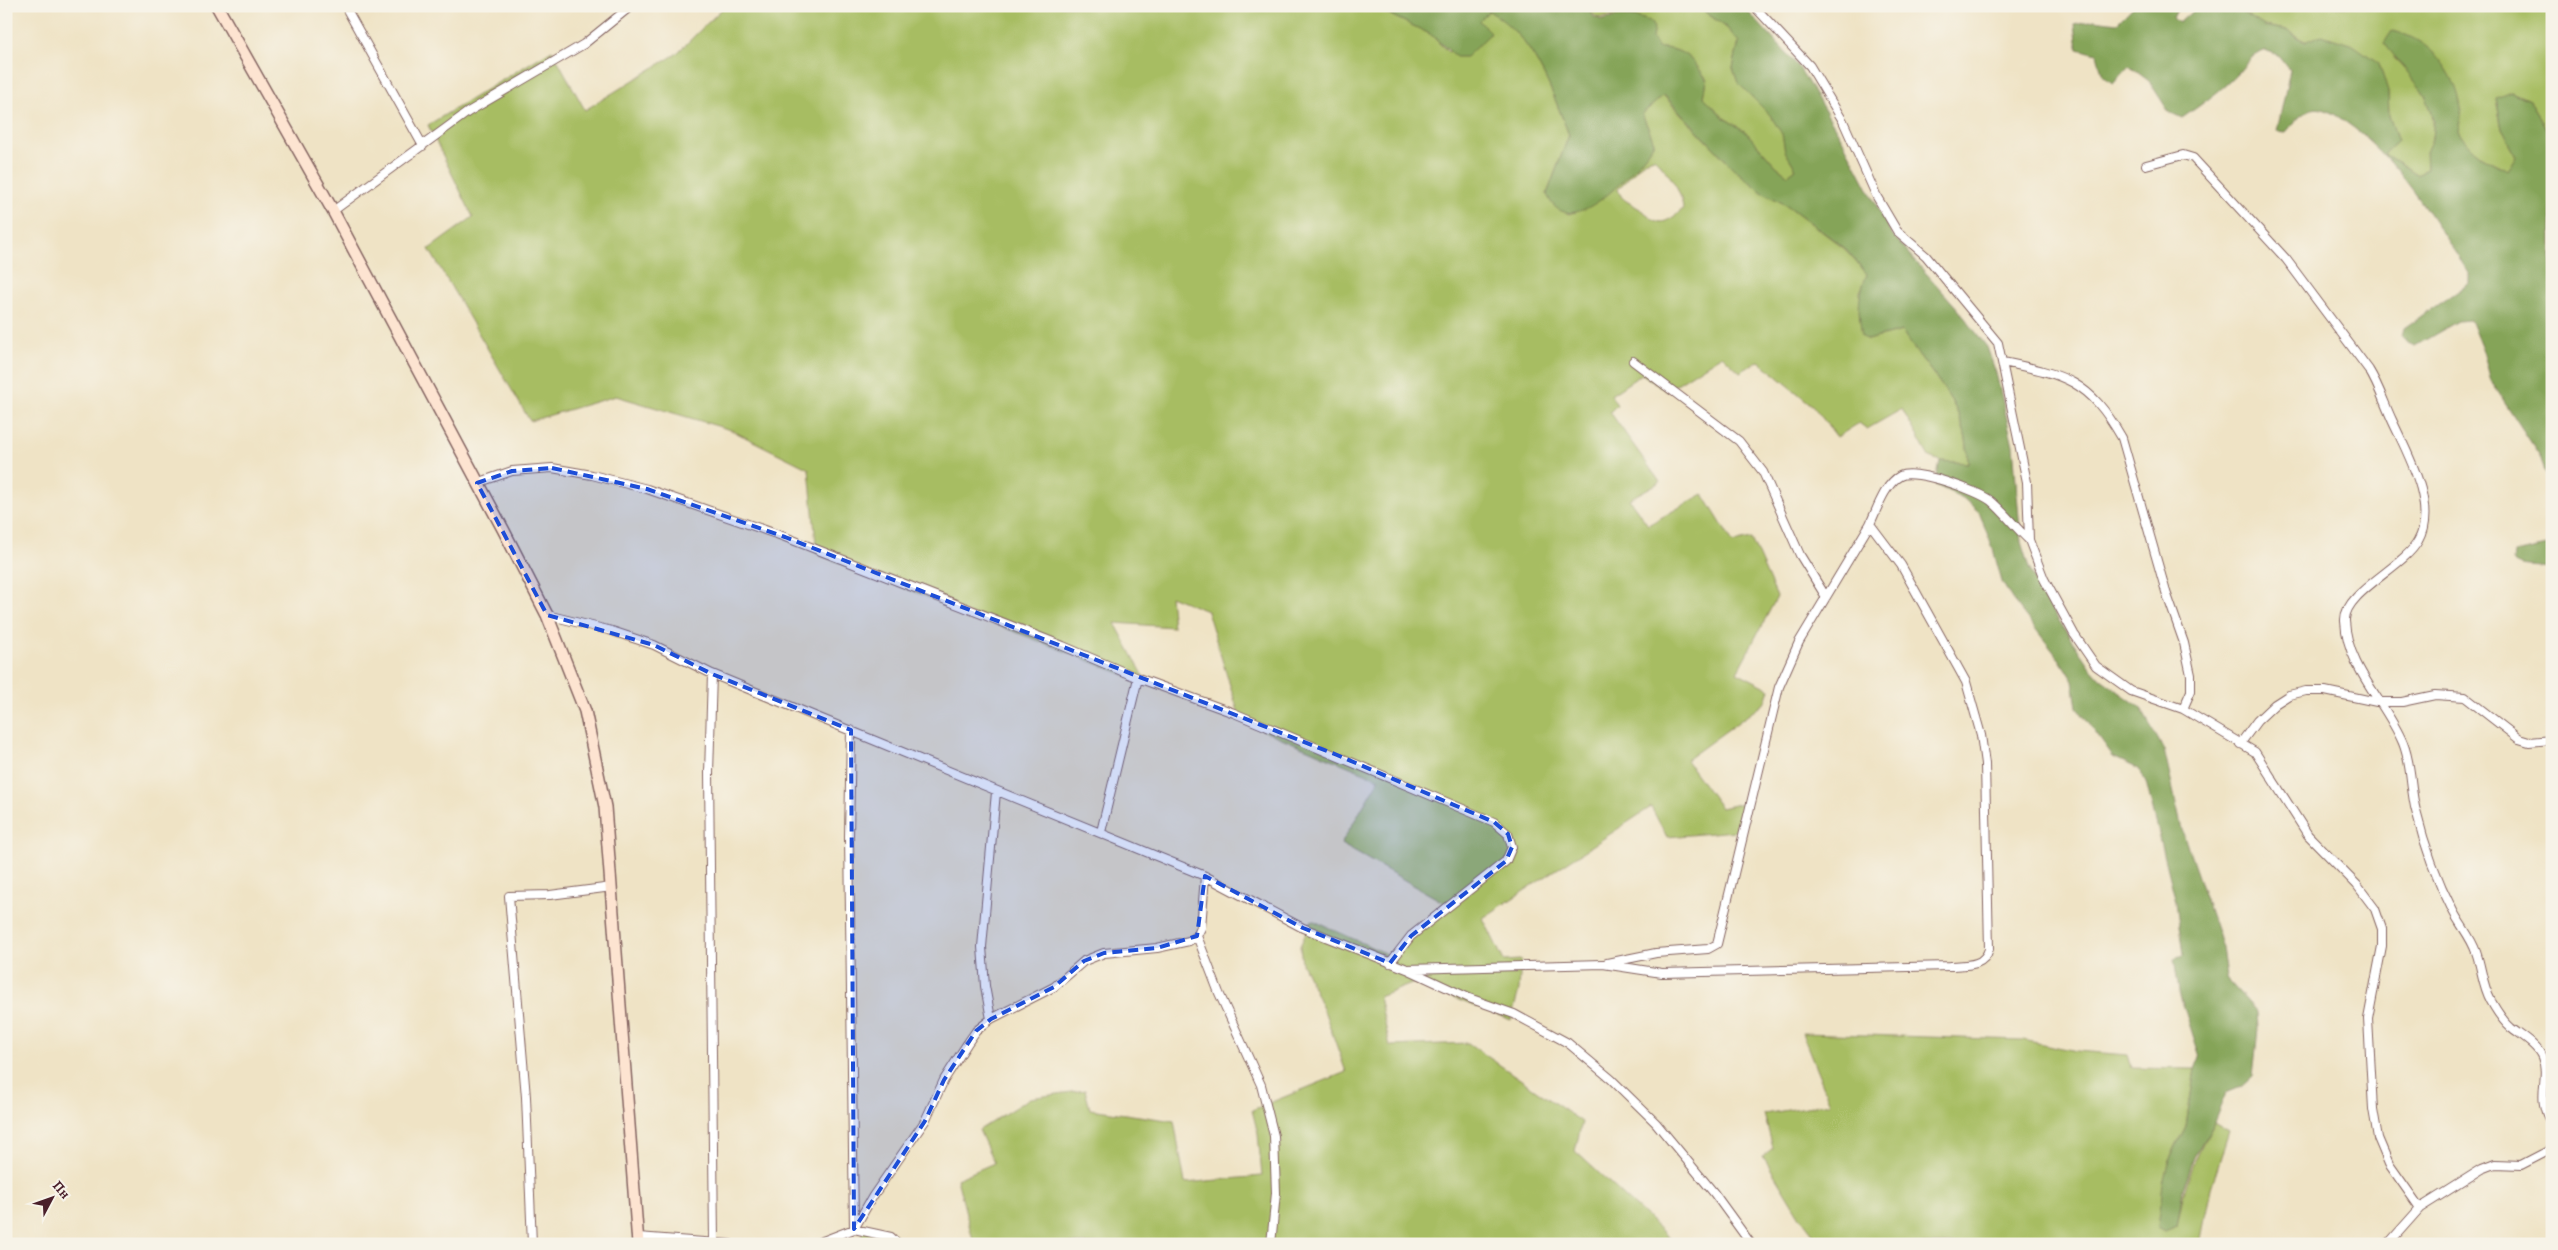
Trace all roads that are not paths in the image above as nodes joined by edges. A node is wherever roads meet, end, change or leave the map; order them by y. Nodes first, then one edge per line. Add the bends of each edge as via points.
1 (217, 6) edge
2 (345, 6) edge
3 (631, 6) edge
4 (1754, 6) edge
5 (422, 146) junction
6 (2146, 165) dead end
7 (333, 211) junction
8 (1633, 361) dead end
9 (2003, 362) junction
10 (478, 483) junction
11 (1870, 524) junction
12 (2029, 540) junction
13 (1826, 597) junction
14 (547, 615) junction
15 (712, 674) junction
16 (1138, 678) junction
17 (2377, 702) junction
18 (2184, 709) junction
19 (851, 730) junction
20 (2552, 740) edge
21 (2240, 744) junction
22 (996, 792) junction
23 (1101, 832) junction
24 (1205, 876) junction
25 (612, 887) junction
26 (1198, 936) junction
27 (1390, 963) junction
28 (1603, 964) junction
29 (1407, 969) junction
30 (991, 1019) junction
31 (2552, 1124) edge
32 (2552, 1145) edge
33 (2420, 1208) junction
34 (854, 1229) junction
35 (638, 1240) edge
36 (714, 1242) junction
37 (532, 1244) edge
38 (730, 1244) edge
39 (815, 1244) edge
40 (898, 1244) edge
41 (1271, 1244) edge
42 (1751, 1244) edge
43 (2388, 1244) edge

1 - 7 main road
2 - 5 street
3 - 5 street via 584,44 468,112
4 - 9 street via 1810,66 1843,121 1877,197 1898,231 1926,256 1971,307 1998,342
5 - 7 street
6 - 17 street via 2183,155 2193,158 2286,259 2378,384 2417,476 2425,523 2408,556 2351,602 2344,617 2355,658
7 - 10 main road
8 - 13 street via 1713,420 1750,453 1763,472 1800,555
9 - 12 street via 2027,482
9 - 18 street via 2073,381 2088,391 2122,438 2184,643 2191,675 2191,691
10 - 14 main road
10 - 16 street via 512,471 552,468 647,490 785,537
11 - 12 street via 1885,493 1900,476 1906,474 1963,486 1990,500
11 - 13 street
11 - 28 street via 1901,565 1962,674 1974,704 1985,764 1987,956 1979,963 1950,966 1662,973
12 - 18 street via 2044,579 2096,666 2131,690
13 - 28 street via 1799,642 1779,687 1716,944 1708,949 1656,953
14 - 15 street via 654,645
14 - 25 main road via 585,711 593,744 605,807
15 - 19 street
15 - 36 street via 709,773
16 - 23 street
16 - 27 street via 1337,755 1494,822 1508,834 1512,847 1506,861 1411,936
17 - 20 street via 2402,702 2435,695 2465,697 2520,739 2528,742
17 - 21 street via 2325,691 2289,695 2257,721
17 - 31 street via 2403,743 2422,834 2453,911 2476,951 2486,991 2509,1026 2542,1058 2542,1100
18 - 21 street
19 - 22 street
19 - 34 street via 848,836
21 - 33 street via 2255,752 2308,834 2357,885 2375,909 2382,929 2382,946 2368,1019 2373,1109 2378,1138 2389,1164
22 - 23 street
22 - 30 street via 982,947
23 - 24 street
24 - 26 street
24 - 27 street via 1303,928
25 - 35 main road
25 - 37 street via 550,895 509,896 526,1096
26 - 30 street via 1157,948 1104,953 1084,961 1054,987
26 - 41 street via 1219,993 1261,1085 1274,1136 1276,1193
27 - 29 street
28 - 29 street
29 - 42 street via 1469,998 1514,1014 1568,1043 1656,1123 1714,1192
30 - 34 street via 966,1044 925,1120
32 - 33 street via 2521,1165 2495,1164 2482,1169
33 - 43 street
34 - 39 street
34 - 40 street via 891,1237
35 - 36 street
36 - 38 street

